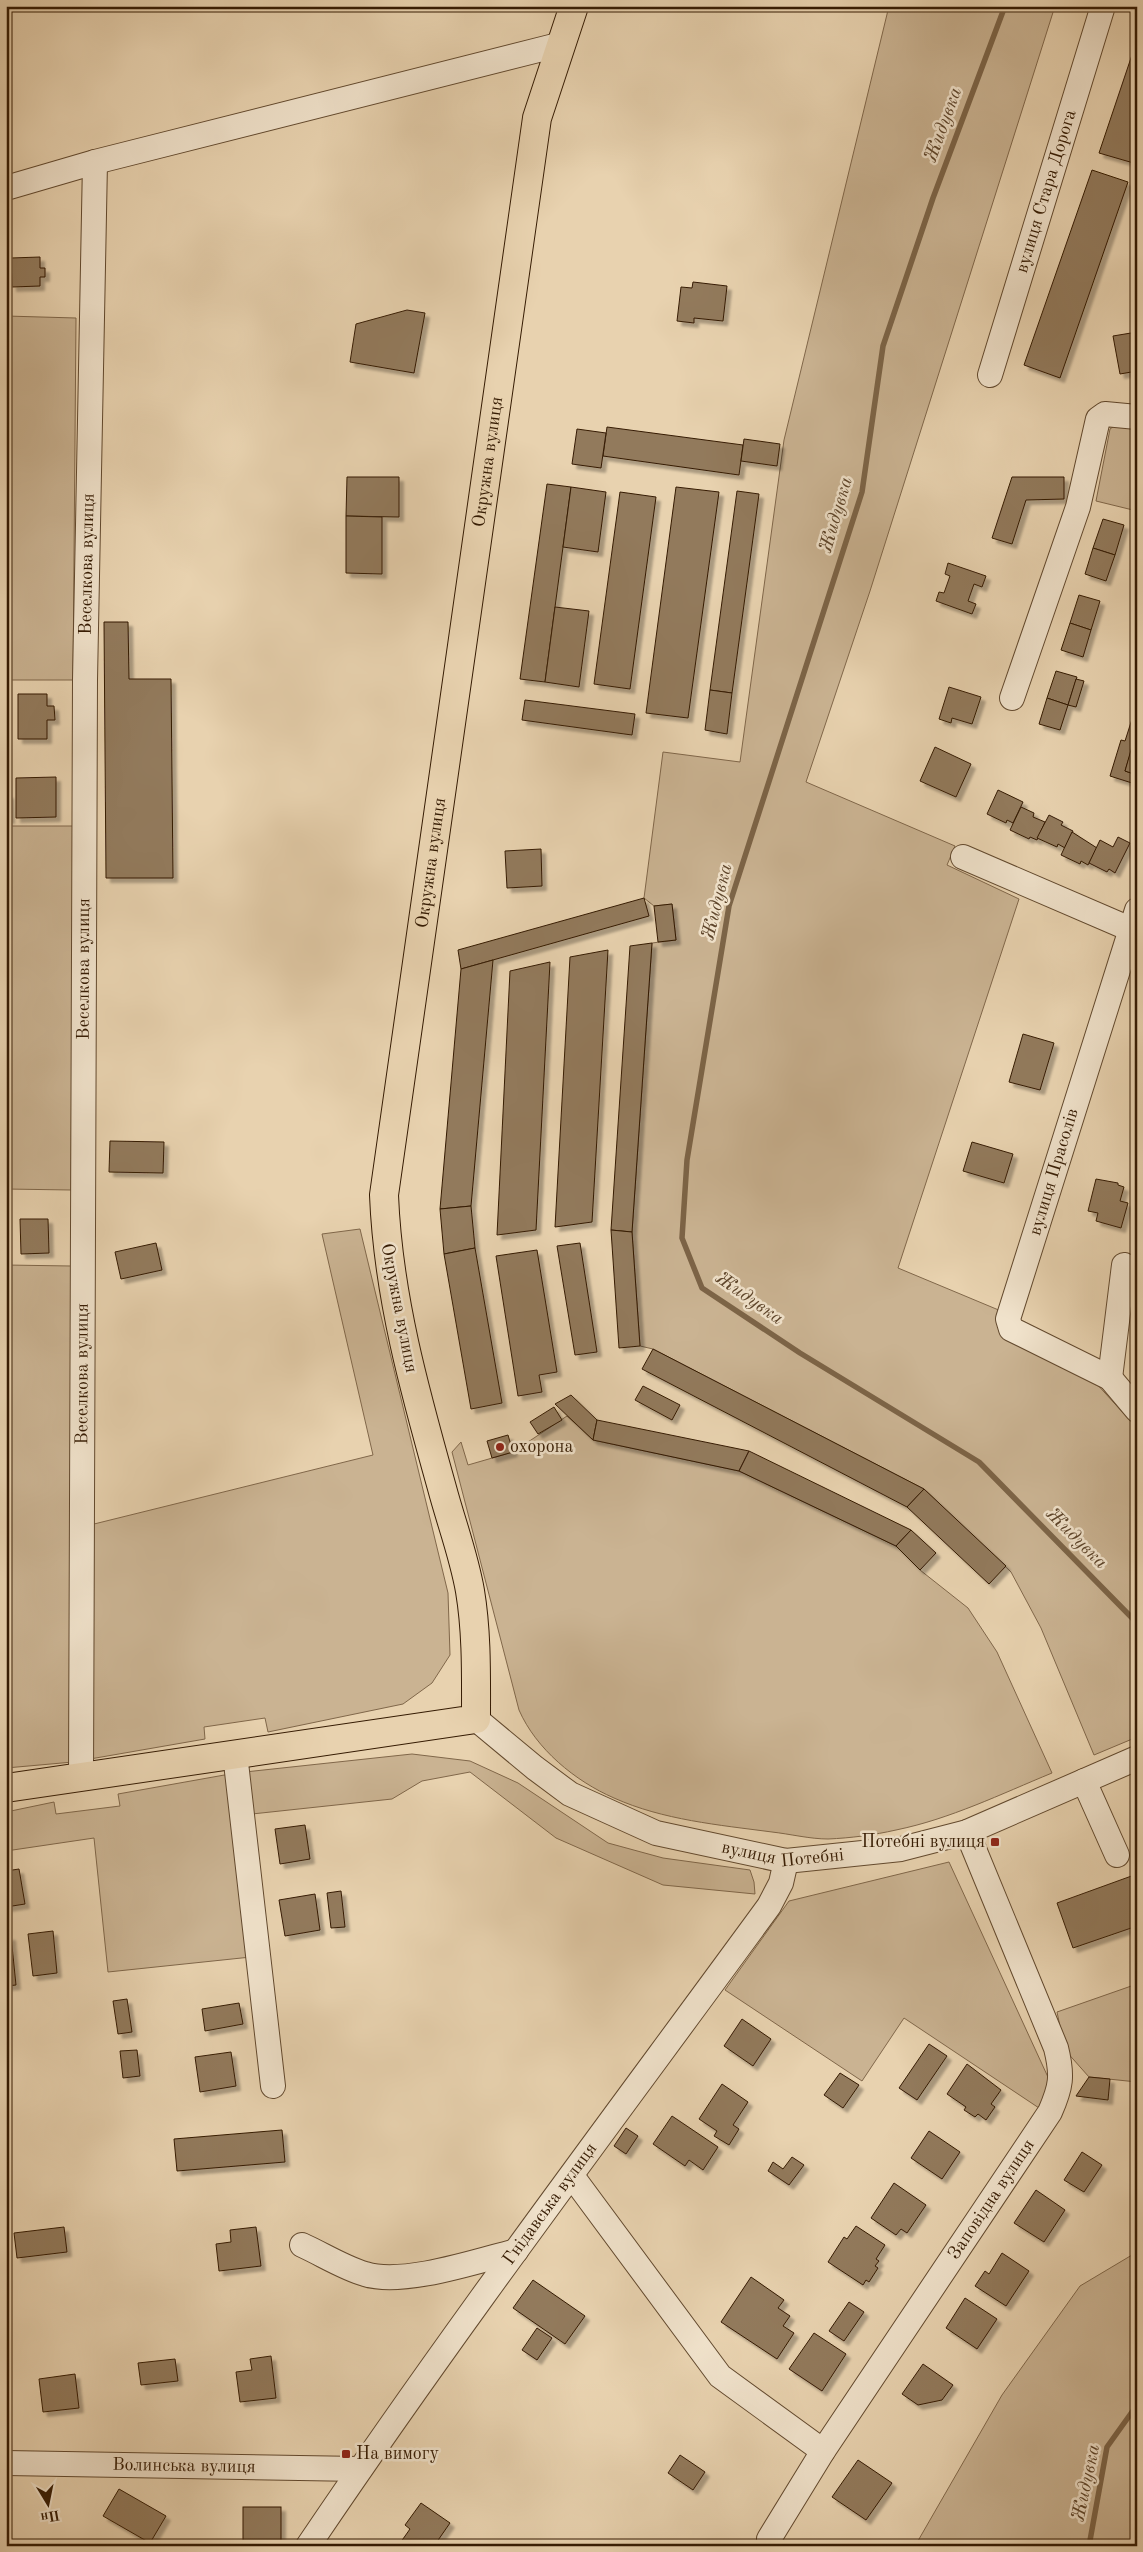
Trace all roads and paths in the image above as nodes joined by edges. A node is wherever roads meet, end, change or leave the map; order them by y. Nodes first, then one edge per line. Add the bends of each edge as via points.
1 (574, 6) edge
2 (1103, 6) edge
3 (562, 44) junction
4 (95, 162) junction
5 (6, 188) edge
6 (990, 375) dead end
7 (1137, 416) edge
8 (1012, 698) dead end
9 (963, 856) dead end
10 (1135, 924) edge
11 (1124, 1265) dead end
12 (1110, 1378) junction
13 (1137, 1410) edge
14 (476, 1719) junction
15 (235, 1754) junction
16 (1137, 1758) edge
17 (81, 1778) junction
18 (1084, 1781) junction
19 (6, 1788) edge
20 (967, 1832) junction
21 (1116, 1855) dead end
22 (786, 1861) junction
23 (273, 2086) dead end
24 (572, 2176) junction
25 (302, 2245) dead end
26 (516, 2251) junction
27 (824, 2451) junction
28 (6, 2463) edge
29 (360, 2469) junction
30 (769, 2539) dead end
31 (308, 2546) edge

1 - 3 main road, Окружна вулиця
2 - 6 street, вулиця Стара Дорога
3 - 4 street
3 - 14 main road, Окружна вулиця via 537,118 384,1195 391,1283 408,1361 470,1590 476,1656
4 - 5 street
4 - 17 street, Веселкова вулиця via 85,680
7 - 8 street via 1105,414 1098,419 1078,507
9 - 10 street
10 - 12 street, вулиця Прасолів via 1008,1319 1011,1329
11 - 12 street
12 - 13 street
14 - 15 main road
14 - 22 street, вулиця Потебні via 534,1768 578,1798 656,1833
15 - 17 main road
15 - 23 street
16 - 18 street, вулиця Потебні
17 - 19 main road
18 - 20 street, вулиця Потебні
18 - 21 street
20 - 22 street, вулиця Потебні via 901,1849
20 - 27 street, Заповідна вулиця via 1056,2048 1061,2069 1060,2089 1045,2120
22 - 24 street, Гнідавська вулиця via 781,1883 770,1906
24 - 26 street, Гнідавська вулиця
24 - 27 street via 720,2376
25 - 26 street via 366,2274 389,2277 418,2274
26 - 29 street, Гнідавська вулиця
27 - 30 street, Заповідна вулиця
28 - 29 street, Волинська вулиця
29 - 31 street, Гнідавська вулиця

